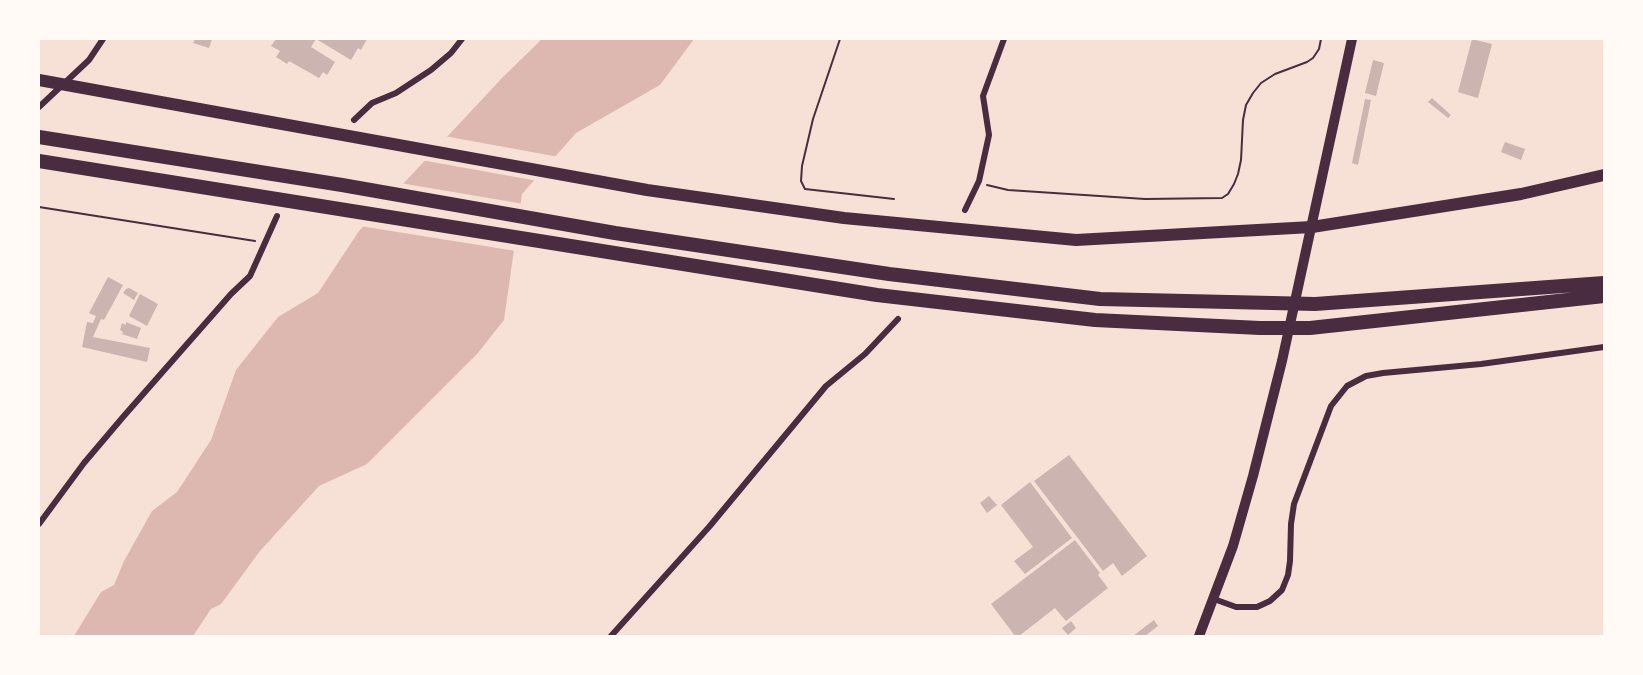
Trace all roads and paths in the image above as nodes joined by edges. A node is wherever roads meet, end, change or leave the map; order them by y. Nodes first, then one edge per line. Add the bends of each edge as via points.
1 (103, 39) edge
2 (462, 39) edge
3 (840, 39) edge
4 (1004, 39) edge
5 (1321, 39) edge
6 (1352, 39) edge
7 (39, 80) edge
8 (39, 107) edge
9 (354, 120) dead end
10 (39, 137) edge
11 (39, 161) edge
12 (1604, 175) edge
13 (979, 181) junction
14 (894, 199) dead end
15 (39, 207) edge
16 (965, 210) dead end
17 (277, 216) dead end
18 (1312, 227) junction
19 (264, 243) junction
20 (1604, 283) edge
21 (1604, 296) edge
22 (898, 319) dead end
23 (1604, 347) edge
24 (39, 524) edge
25 (1214, 599) junction
26 (611, 636) edge
27 (1199, 636) edge

1 - 8 street via 89,60
2 - 9 street via 431,70 372,103
3 - 14 path via 813,119 801,181 806,189
4 - 13 street via 983,96 989,135
5 - 13 path via 1313,58 1275,74 1253,93 1243,120 1238,174 1222,198 1145,199 1008,190
6 - 18 main road
7 - 18 main road via 647,190 844,218 1076,240
10 - 20 highway via 615,233 889,274 1100,299 1315,304
11 - 21 highway via 876,295 1095,320 1310,328
12 - 18 main road via 1521,194
13 - 16 street
15 - 19 path
17 - 19 street
18 - 25 main road via 1253,476
19 - 24 street via 250,276 123,417
22 - 26 street via 865,354 826,386 709,527
23 - 25 street via 1383,373 1347,386 1331,406 1294,504 1290,561 1282,590 1257,607 1236,607
25 - 27 main road

